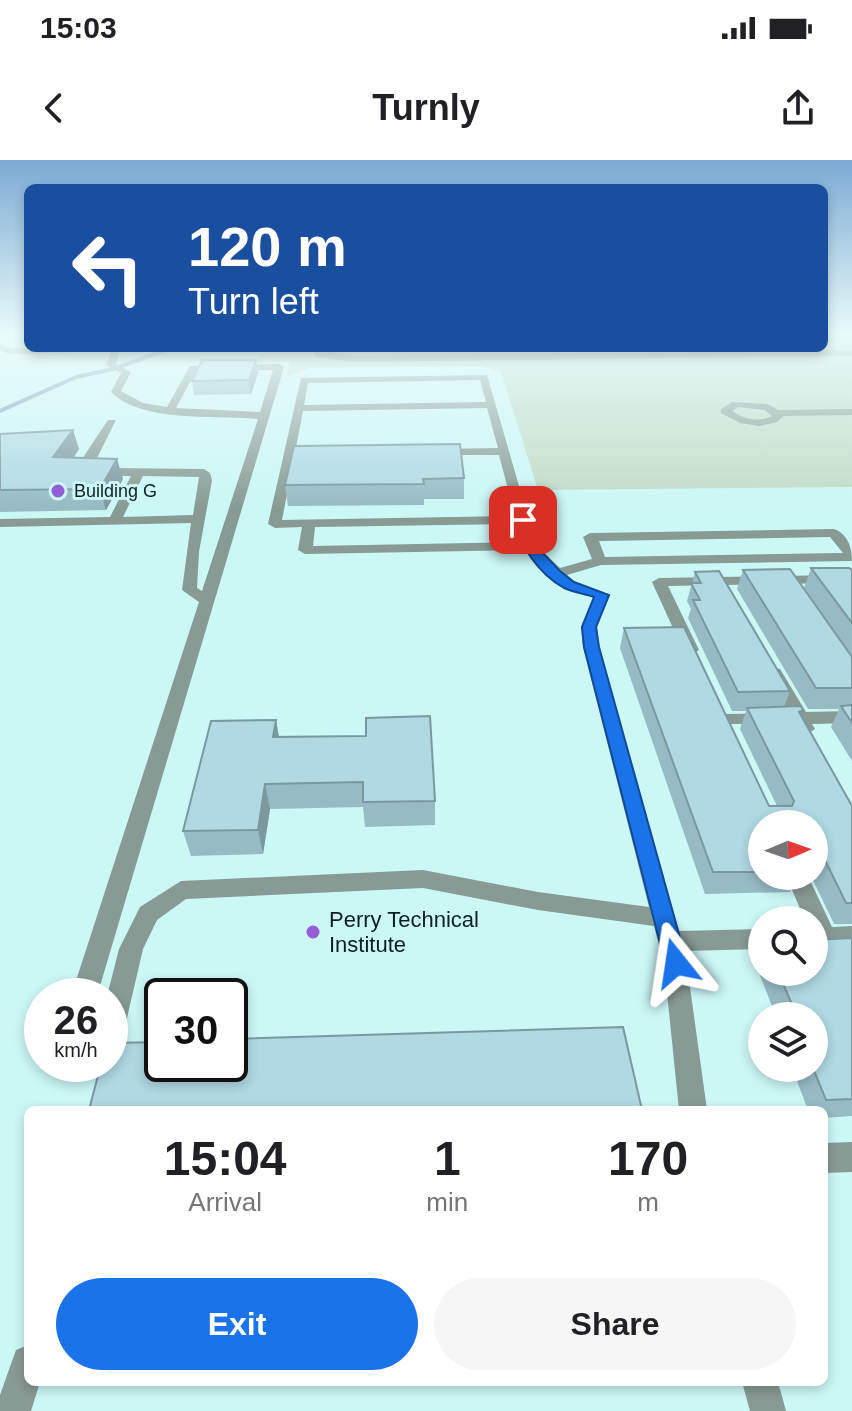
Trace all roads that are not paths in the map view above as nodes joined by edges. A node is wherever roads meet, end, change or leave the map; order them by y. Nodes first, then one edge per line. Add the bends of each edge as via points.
1 (116, 391) edge
2 (180, 391) edge
3 (272, 391) edge
4 (302, 391) edge
5 (488, 391) edge
6 (492, 405) junction
7 (299, 408) junction
8 (170, 410) junction
9 (852, 412) edge
10 (778, 413) dead end
11 (264, 416) junction
12 (112, 422) dead end
13 (505, 451) junction
14 (428, 452) edge
15 (289, 454) junction
16 (304, 454) edge
17 (140, 471) junction
18 (198, 519) junction
19 (523, 520) junction
20 (114, 521) junction
21 (0, 523) edge
22 (309, 523) junction
23 (529, 546) junction
24 (852, 556) edge
25 (600, 561) junction
26 (555, 574) junction
27 (852, 588) edge
28 (207, 600) junction
29 (768, 663) edge
30 (698, 664) edge
31 (852, 717) edge
32 (800, 718) junction
33 (723, 719) edge
34 (815, 744) edge
35 (667, 930) junction
36 (852, 936) edge
37 (828, 937) edge
38 (748, 938) edge
39 (90, 978) edge
40 (123, 978) edge
41 (693, 1106) edge
42 (852, 1157) edge
43 (828, 1158) edge
44 (24, 1375) edge
45 (761, 1386) edge
46 (13, 1411) edge
47 (768, 1411) edge

1 - 8 street via 141,407
2 - 8 street
3 - 11 street
4 - 7 street
5 - 6 street
6 - 7 street
6 - 13 street
7 - 15 street
8 - 11 street
9 - 10 street
11 - 28 street
12 - 17 street via 94,442 90,464 108,472
13 - 14 street
13 - 19 street
15 - 16 street
15 - 22 street via 275,524
17 - 18 street via 204,473
17 - 20 street
18 - 20 street
18 - 28 street via 189,590
19 - 22 street
19 - 23 street
20 - 21 street
22 - 23 street via 305,550
23 - 26 street
24 - 25 street
24 - 25 street via 834,533 590,537
25 - 26 street
26 - 35 street via 569,585 602,595 589,627 591,647
27 - 30 street via 845,579 725,588 659,582
28 - 39 street
29 - 32 street
31 - 32 street
32 - 33 street
32 - 34 street
35 - 38 street
35 - 40 street via 423,879 181,890 148,914
35 - 41 street via 676,963
36 - 37 street
42 - 43 street
44 - 46 street
45 - 47 street

